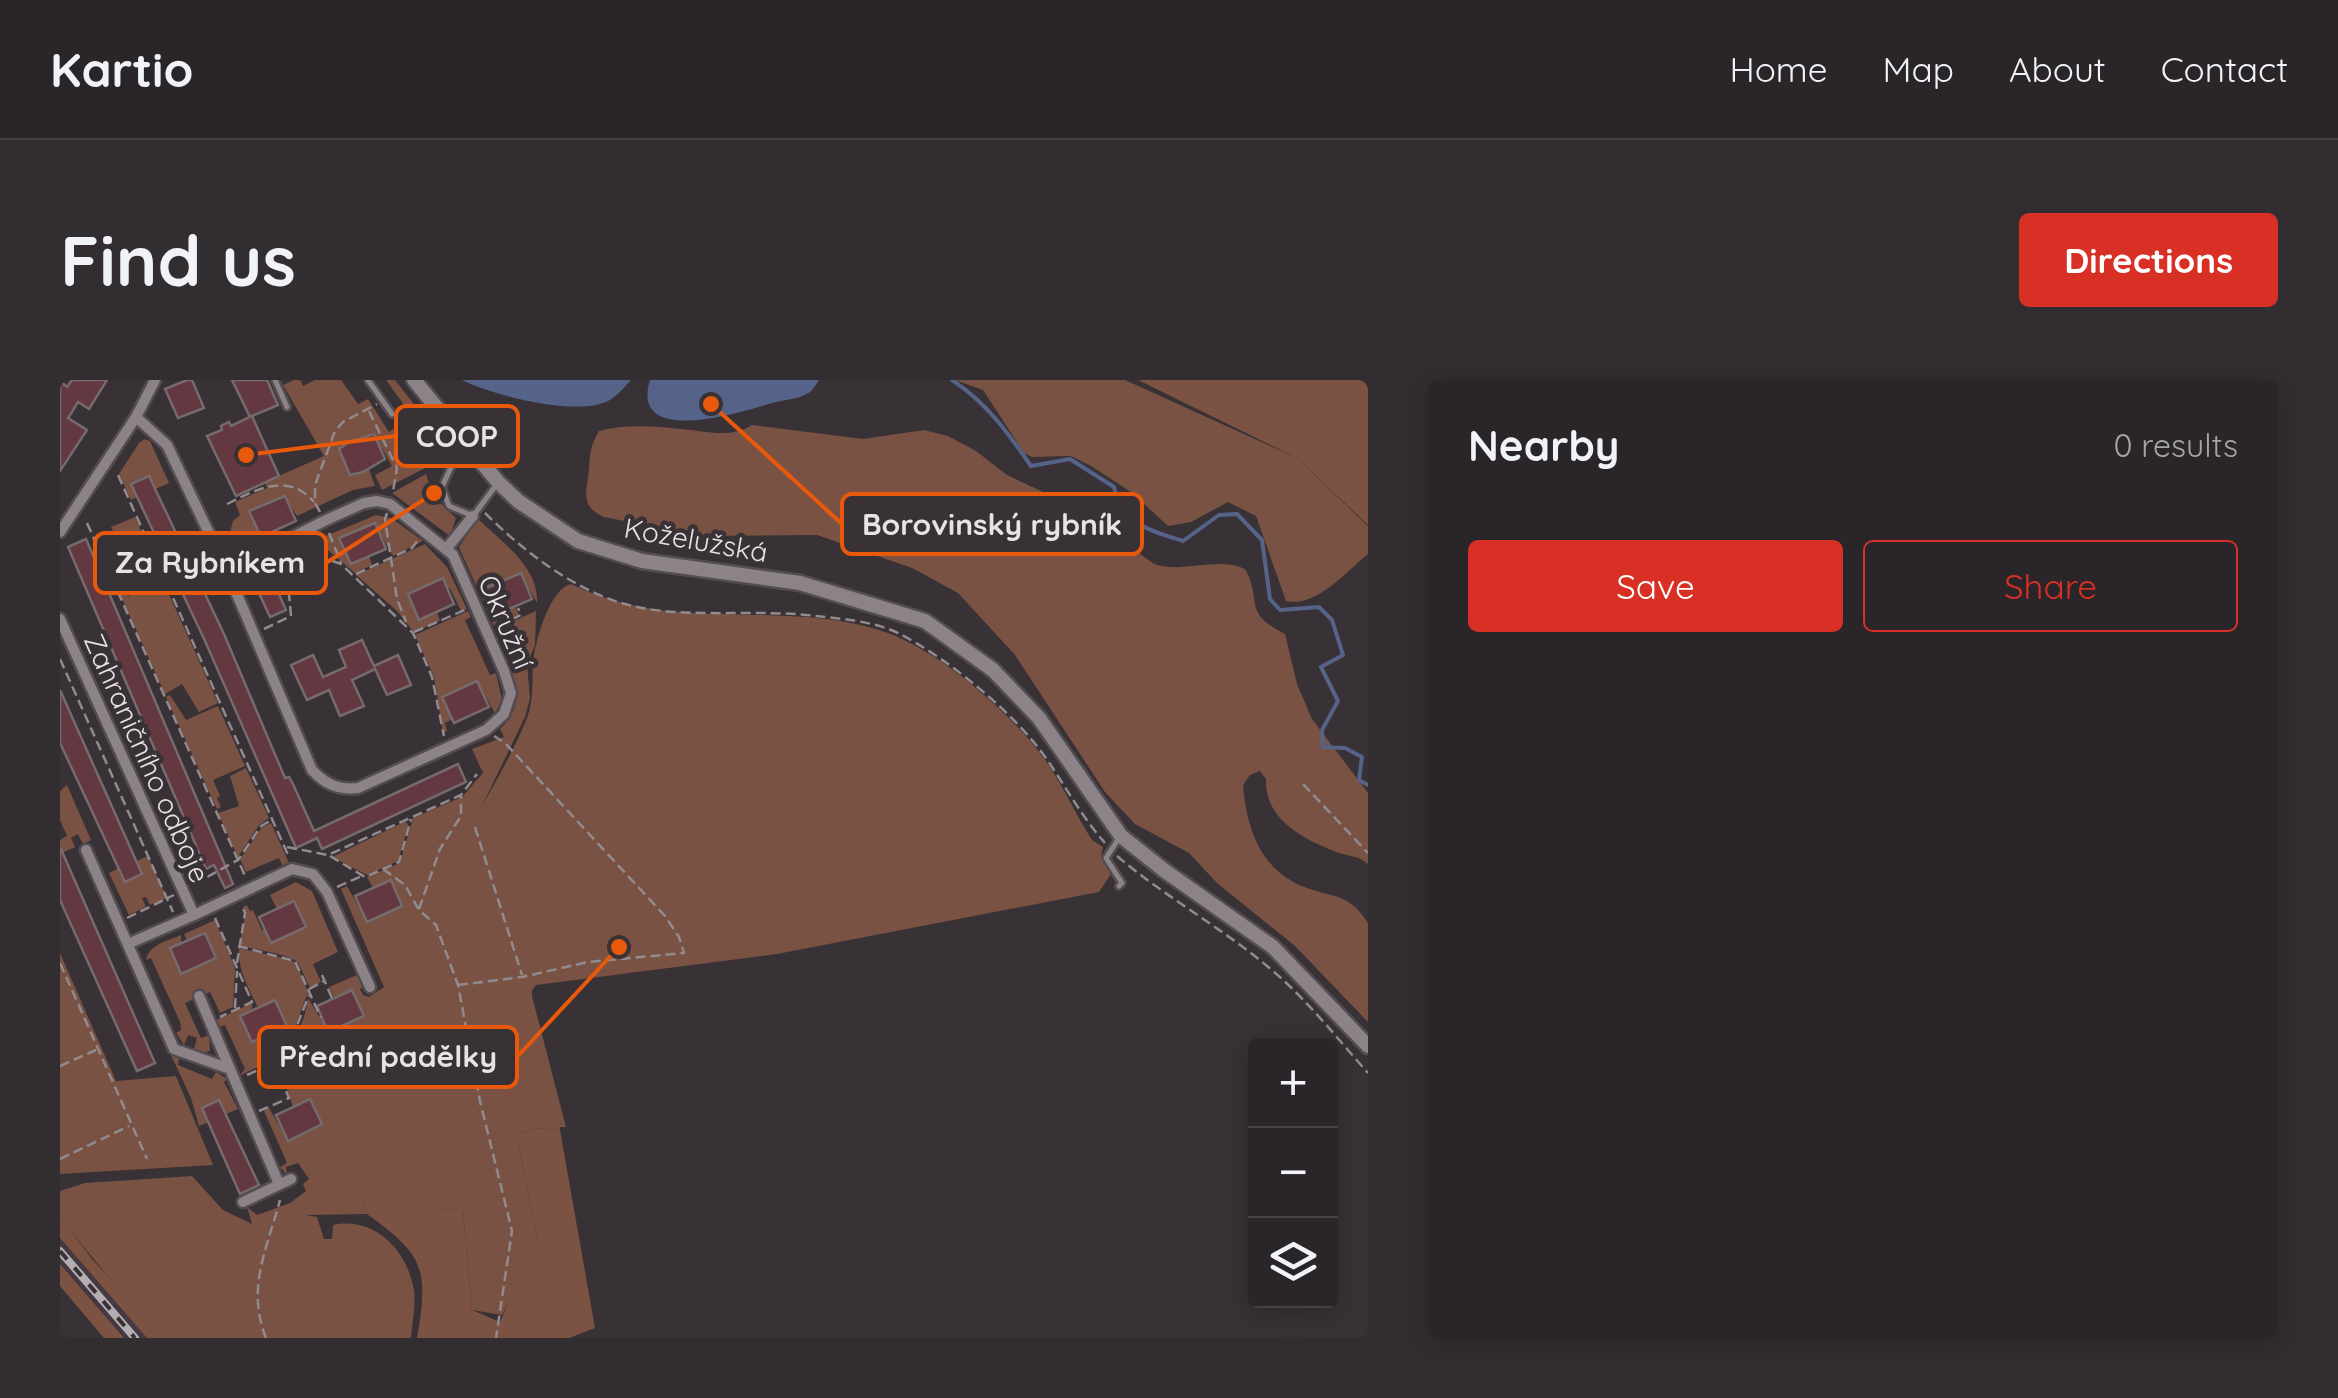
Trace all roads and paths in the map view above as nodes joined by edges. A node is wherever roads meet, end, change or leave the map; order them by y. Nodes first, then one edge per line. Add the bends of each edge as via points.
1 (155, 380) edge
2 (275, 380) edge
3 (368, 380) edge
4 (414, 380) edge
5 (382, 400) junction
6 (287, 407) dead end
7 (392, 414) dead end
8 (136, 417) junction
9 (462, 442) junction
10 (118, 476) dead end
11 (498, 482) junction
12 (315, 503) junction
13 (227, 504) dead end
14 (476, 512) junction
15 (324, 521) junction
16 (87, 523) dead end
17 (424, 530) junction
18 (60, 532) edge
19 (447, 548) junction
20 (341, 564) junction
21 (226, 571) junction
22 (355, 574) junction
23 (475, 605) junction
24 (518, 608) dead end
25 (60, 619) edge
26 (486, 631) junction
27 (413, 633) junction
28 (254, 634) junction
29 (60, 659) edge
30 (486, 730) junction
31 (450, 747) junction
32 (477, 774) dead end
33 (1303, 784) dead end
34 (461, 795) junction
35 (411, 818) junction
36 (272, 820) junction
37 (476, 827) dead end
38 (1120, 836) junction
39 (285, 846) junction
40 (86, 850) dead end
41 (1111, 850) junction
42 (1368, 853) edge
43 (328, 855) junction
44 (238, 860) junction
45 (292, 869) junction
46 (383, 869) junction
47 (363, 876) junction
48 (1119, 886) dead end
49 (250, 888) junction
50 (181, 892) junction
51 (327, 892) junction
52 (166, 899) junction
53 (242, 906) dead end
54 (419, 910) junction
55 (194, 914) junction
56 (215, 918) dead end
57 (120, 921) junction
58 (178, 922) junction
59 (130, 944) junction
60 (238, 946) junction
61 (60, 963) edge
62 (237, 968) junction
63 (62, 972) edge
64 (322, 975) dead end
65 (522, 977) junction
66 (324, 981) junction
67 (458, 985) junction
68 (370, 988) dead end
69 (309, 992) junction
70 (199, 996) dead end
71 (332, 998) dead end
72 (235, 1010) junction
73 (321, 1018) dead end
74 (210, 1021) junction
75 (1368, 1046) edge
76 (98, 1049) junction
77 (60, 1066) edge
78 (265, 1067) junction
79 (1368, 1072) edge
80 (232, 1074) junction
81 (250, 1116) junction
82 (130, 1125) junction
83 (60, 1159) edge
84 (147, 1159) dead end
85 (280, 1200) dead end
86 (243, 1202) dead end
87 (266, 1338) edge
88 (496, 1338) edge

1 - 8 street
2 - 6 lane
3 - 5 lane
4 - 9 main road, Koželužská
5 - 7 lane
5 - 12 path via 335,431
8 - 18 street
8 - 21 street via 167,445
9 - 11 main road, Koželužská
9 - 14 lane via 442,487 449,506
10 - 36 path
11 - 14 lane
11 - 38 main road, Koželužská via 578,541 642,562 800,583 925,621 992,670 1039,718
12 - 13 path via 304,490 273,484
12 - 15 path
14 - 19 street
14 - 41 path via 583,586 619,602 795,613 895,632 1008,713
15 - 17 street, Okružní via 377,502
15 - 20 path
15 - 21 street, Okružní
16 - 44 path
17 - 19 street, Okružní
17 - 22 path via 412,548
19 - 23 street, Okružní
20 - 22 path
20 - 28 path via 306,552 286,561 291,616
21 - 28 street
22 - 27 path
23 - 26 street, Okružní
23 - 27 path
24 - 26 path via 521,616
25 - 50 street, Zahraničního odboje
26 - 30 street, Okružní via 511,693 504,714
27 - 31 path
28 - 31 street via 322,781 358,788
29 - 52 path
30 - 31 street
30 - 65 path via 664,916 684,953 588,962
32 - 34 path
33 - 42 path
34 - 35 path
34 - 54 path via 461,816 440,850
35 - 43 path
35 - 46 path via 399,862
36 - 39 path
36 - 44 path
37 - 65 path
38 - 41 lane
38 - 75 main road, Koželužská via 1273,947
39 - 43 path
39 - 45 path
40 - 57 street
41 - 48 lane via 1106,858
41 - 79 path via 1270,968
43 - 47 path
44 - 49 path
44 - 50 path
45 - 49 street, Zahraničního odboje
45 - 51 street via 314,874
46 - 47 path
46 - 54 path via 405,885
47 - 51 path
49 - 55 street, Zahraničního odboje
50 - 52 path
50 - 55 street, Zahraničního odboje
51 - 68 street
52 - 57 path
52 - 58 path
53 - 60 path
54 - 67 path via 436,925
55 - 58 street, Zahraničního odboje
56 - 62 path
57 - 59 street
58 - 59 street, Zahraničního odboje
59 - 80 street via 174,1048
60 - 62 path
60 - 69 path via 290,957
61 - 63 path
62 - 72 path
62 - 72 path via 252,1002
63 - 76 path
64 - 66 path
65 - 67 path
66 - 69 path
66 - 71 path
67 - 88 path via 512,1230
69 - 73 path
69 - 78 path via 294,1033 274,1048
70 - 74 street
72 - 74 path
74 - 80 street
76 - 77 path
76 - 82 path
78 - 80 path
78 - 81 path via 280,1077 289,1098
80 - 81 street
81 - 86 street via 285,1181
82 - 83 path
82 - 84 path
85 - 87 path via 255,1312

